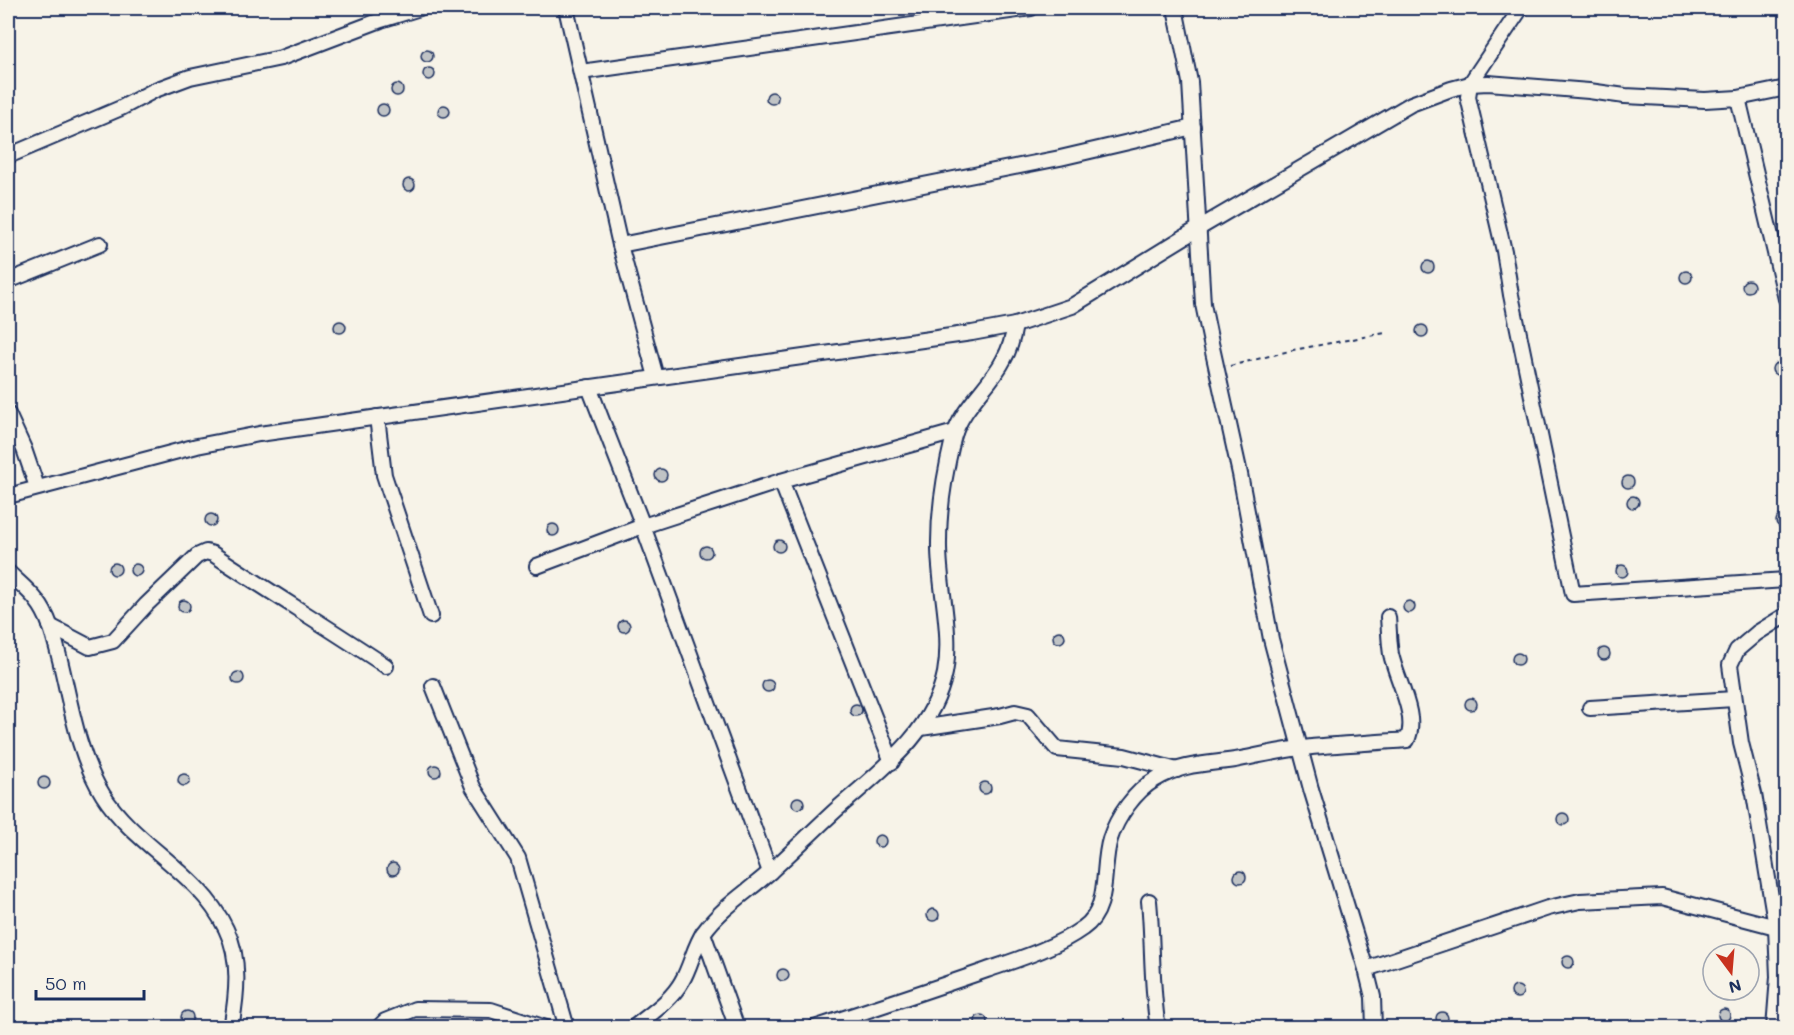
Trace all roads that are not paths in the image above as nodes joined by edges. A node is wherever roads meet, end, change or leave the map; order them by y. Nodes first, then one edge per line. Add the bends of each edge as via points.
1 (420, 8) edge
2 (566, 8) edge
3 (1031, 8) edge
4 (1175, 8) edge
5 (1521, 8) edge
6 (378, 14) edge
7 (580, 72) junction
8 (1470, 84) junction
9 (1786, 88) edge
10 (1738, 98) junction
11 (1193, 127) junction
12 (8, 156) edge
13 (1198, 228) junction
14 (99, 244) dead end
15 (620, 245) junction
16 (8, 281) edge
17 (1786, 299) edge
18 (1015, 325) junction
19 (656, 377) junction
20 (589, 387) junction
21 (8, 414) edge
22 (377, 417) junction
23 (955, 432) junction
24 (781, 481) junction
25 (37, 487) junction
26 (8, 496) edge
27 (643, 526) junction
28 (537, 566) dead end
29 (8, 572) edge
30 (1786, 580) edge
31 (1786, 615) edge
32 (431, 616) dead end
33 (1388, 617) dead end
34 (50, 626) junction
35 (386, 666) dead end
36 (433, 686) dead end
37 (1734, 699) junction
38 (1590, 708) dead end
39 (921, 728) junction
40 (1300, 748) junction
41 (892, 762) junction
42 (1177, 770) junction
43 (770, 872) junction
44 (1149, 900) dead end
45 (1781, 929) edge
46 (704, 933) junction
47 (1366, 969) junction
48 (234, 1008) junction
49 (231, 1028) edge
50 (244, 1028) edge
51 (378, 1028) edge
52 (546, 1028) edge
53 (567, 1028) edge
54 (633, 1028) edge
55 (736, 1028) edge
56 (814, 1028) edge
57 (1158, 1028) edge
58 (1374, 1028) edge
59 (1774, 1028) edge

1 - 6 street
2 - 7 street
3 - 7 street
4 - 11 street via 1190,82
5 - 8 street
6 - 12 street via 281,58 190,76
7 - 15 street
8 - 10 street via 1513,84 1671,99
8 - 13 street via 1411,104
8 - 30 street via 1471,115 1504,251 1573,594
9 - 10 street
10 - 17 street
11 - 13 street
11 - 15 street via 1060,158
13 - 18 street via 1072,306
13 - 40 street via 1203,304 1271,639
14 - 16 street
15 - 19 street
18 - 19 street
18 - 23 street via 1004,361 975,397
19 - 20 street
20 - 22 street
20 - 27 street
21 - 25 street
22 - 25 street via 197,446
22 - 32 street via 384,475
23 - 24 street
23 - 39 street via 947,463 939,542 947,639 945,673
24 - 27 street
24 - 41 street
25 - 26 street
27 - 28 street
27 - 43 street
29 - 34 street via 38,602
31 - 37 street via 1737,650 1731,665
33 - 40 street via 1391,654 1410,717 1407,740
34 - 35 street via 90,647 113,641 197,556 206,552
34 - 48 street via 82,746 102,794 135,832 192,881 226,929 237,974
36 - 53 street via 473,787 518,858
37 - 38 street
37 - 45 street
39 - 41 street
39 - 42 street via 1015,712 1028,715 1057,749 1124,756
40 - 42 street
40 - 47 street
41 - 43 street
42 - 56 street via 1155,779 1122,813 1109,840 1097,912 1084,928 1022,957
43 - 46 street via 733,901
44 - 57 street
45 - 47 street via 1662,897 1580,901 1548,908
45 - 59 street
46 - 54 street via 682,982
46 - 55 street
47 - 58 street via 1373,997
48 - 49 street
48 - 50 street
51 - 52 street via 385,1021 415,1009 491,1010

